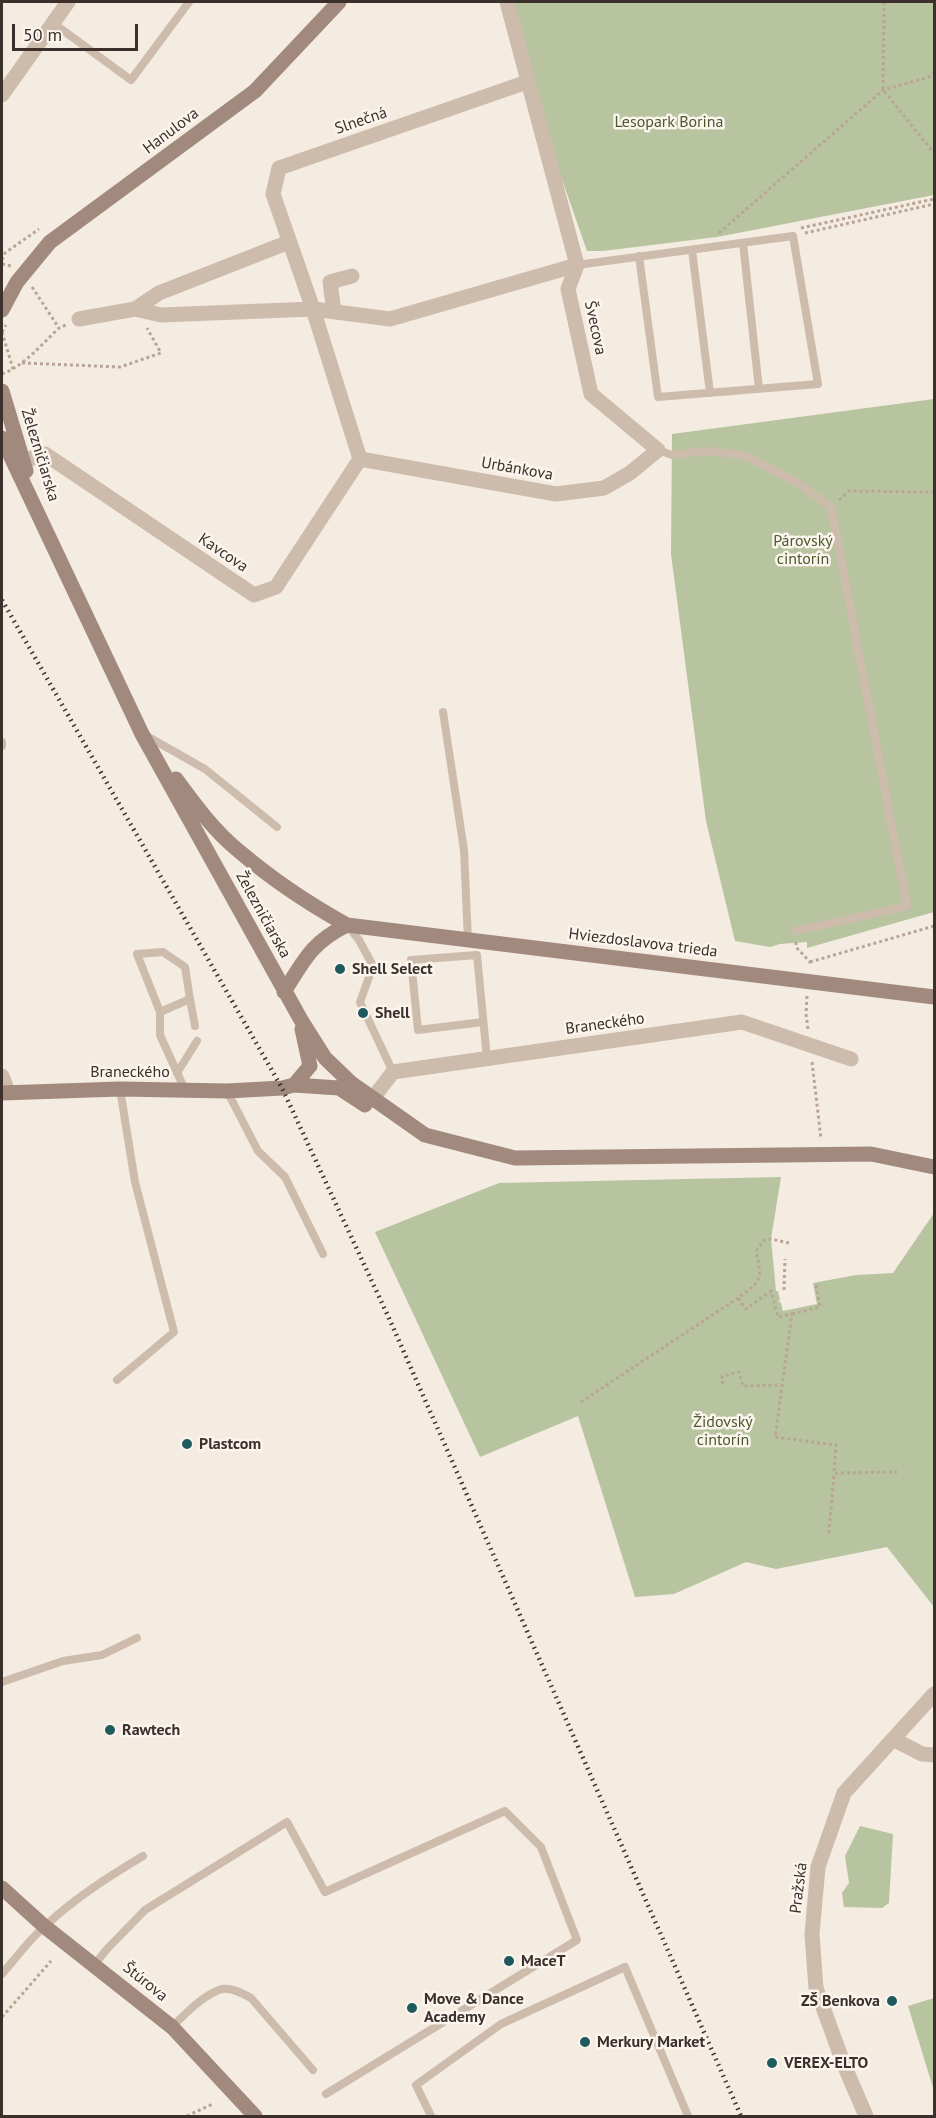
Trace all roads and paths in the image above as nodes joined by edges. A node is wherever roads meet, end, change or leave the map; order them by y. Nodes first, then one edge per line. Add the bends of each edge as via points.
1 (68, 2) edge
2 (189, 2) edge
3 (339, 2) edge
4 (507, 2) edge
5 (884, 2) edge
6 (53, 23) junction
7 (934, 73) edge
8 (527, 82) junction
9 (883, 90) junction
10 (2, 95) edge
11 (934, 153) edge
12 (934, 204) edge
13 (793, 236) junction
14 (711, 240) dead end
15 (289, 242) junction
16 (743, 243) junction
17 (692, 250) junction
18 (639, 256) junction
19 (2, 264) edge
20 (577, 265) junction
21 (352, 276) dead end
22 (20, 278) junction
23 (2, 289) edge
24 (135, 309) junction
25 (313, 309) junction
26 (2, 310) edge
27 (334, 312) junction
28 (78, 319) joint
29 (59, 328) junction
30 (2, 333) edge
31 (22, 363) junction
32 (13, 369) junction
33 (2, 374) edge
34 (759, 389) junction
35 (2, 391) edge
36 (710, 393) junction
37 (2, 438) edge
38 (658, 450) junction
39 (360, 459) junction
40 (22, 461) junction
41 (934, 492) edge
42 (831, 507) junction
43 (43, 528) junction
44 (442, 712) dead end
45 (142, 734) junction
46 (277, 827) dead end
47 (347, 925) junction
48 (934, 926) edge
49 (796, 931) joint
50 (468, 940) junction
51 (810, 962) junction
52 (808, 982) junction
53 (284, 992) junction
54 (934, 997) edge
55 (190, 999) junction
56 (160, 1012) junction
57 (301, 1020) junction
58 (483, 1022) junction
59 (195, 1026) dead end
60 (197, 1041) dead end
61 (810, 1045) junction
62 (487, 1059) junction
63 (851, 1059) dead end
64 (393, 1072) junction
65 (177, 1073) junction
66 (2, 1076) edge
67 (294, 1084) junction
68 (120, 1089) junction
69 (185, 1090) junction
70 (227, 1091) junction
71 (5, 1092) edge
72 (373, 1098) junction
73 (425, 1136) junction
74 (822, 1155) junction
75 (934, 1167) edge
76 (789, 1243) dead end
77 (323, 1254) dead end
78 (785, 1259) dead end
79 (816, 1285) dead end
80 (784, 1290) dead end
81 (738, 1298) junction
82 (792, 1314) junction
83 (117, 1380) dead end
84 (721, 1383) dead end
85 (782, 1385) junction
86 (581, 1402) dead end
87 (897, 1472) dead end
88 (834, 1473) junction
89 (829, 1533) dead end
90 (137, 1638) dead end
91 (2, 1683) edge
92 (934, 1694) edge
93 (893, 1739) junction
94 (934, 1755) edge
95 (143, 1856) dead end
96 (2, 1888) edge
97 (44, 1926) junction
98 (51, 1961) dead end
99 (94, 1965) junction
100 (2, 1974) edge
101 (2, 2017) edge
102 (172, 2027) junction
103 (313, 2070) dead end
104 (326, 2094) dead end
105 (213, 2104) dead end
106 (187, 2116) edge
107 (255, 2116) edge
108 (431, 2116) edge
109 (688, 2116) edge
110 (866, 2116) edge

1 - 6 street
2 - 6 lane via 131,80
3 - 22 street, Hanulova via 255,91 50,242
4 - 8 street
5 - 9 path
6 - 10 street
7 - 9 path via 929,78
8 - 15 street, Slnečná via 279,168 273,194
8 - 20 street
9 - 11 path
9 - 14 path
12 - 13 path
13 - 16 lane
13 - 34 lane via 818,384
15 - 24 street via 159,293
15 - 25 street, Slnečná
16 - 17 lane
16 - 34 lane
17 - 18 lane
17 - 36 lane
18 - 20 lane
18 - 36 lane via 658,397
19 - 22 path via 10,264
20 - 27 street via 390,319
20 - 38 street, Švecova via 568,289 591,394
21 - 27 street via 330,282
22 - 23 street, Hanulova
22 - 26 street, Hanulova
22 - 29 path
24 - 25 street via 161,315
24 - 28 street
24 - 31 path via 161,353 120,367
25 - 27 street
25 - 39 street, Slnečná
28 - 29 path
29 - 31 path
30 - 32 path
31 - 32 path
32 - 33 path
34 - 36 lane
35 - 40 street, Železničiarska
37 - 43 street, Železničiarska
38 - 39 street, Urbánkova via 604,488 556,494
38 - 42 lane via 672,455 706,451 744,455 796,482
39 - 40 street, Kavcova via 276,587 254,595 45,454
40 - 43 street, Železničiarska
41 - 42 path via 849,491
42 - 49 lane via 907,906
43 - 45 street, Železničiarska
44 - 50 lane via 464,850
45 - 46 lane via 205,769
45 - 47 street, Železničiarska via 197,808 238,851 305,901
45 - 53 street, Železničiarska
47 - 50 street, Hviezdoslavova trieda
47 - 53 street via 327,935 307,954
47 - 64 lane via 373,966 360,1002
48 - 51 path
49 - 51 path via 796,947
50 - 52 street, Hviezdoslavova trieda
51 - 52 path
52 - 54 street, Hviezdoslavova trieda
52 - 61 path via 806,1014
53 - 57 street, Železničiarska
55 - 56 lane
55 - 56 lane via 185,967 163,952 137,954
55 - 59 lane
56 - 65 lane via 160,1035
57 - 67 street via 310,1066
57 - 72 street, Železničiarska via 325,1058
58 - 58 lane via 477,955 411,960 418,1030
58 - 62 lane
60 - 65 lane
61 - 62 street, Braneckého via 742,1022
61 - 63 street, Braneckého
61 - 74 path
62 - 64 street, Braneckého
64 - 72 street
65 - 69 lane
66 - 71 street
67 - 70 street, Braneckého
67 - 73 street, Braneckého via 339,1088 389,1121
68 - 69 street, Braneckého
68 - 71 street, Braneckého
68 - 83 lane via 135,1182 174,1332
69 - 70 street, Braneckého
70 - 77 lane via 258,1151 285,1177
72 - 73 street
73 - 74 street via 515,1158
74 - 75 street via 871,1154
76 - 81 path via 764,1240 756,1251 761,1272 757,1284
78 - 80 path
79 - 82 path via 820,1307
81 - 82 path via 746,1309 771,1291 778,1317
81 - 86 path
82 - 85 path
84 - 85 path via 722,1376 739,1372 743,1386
85 - 88 path via 775,1437 836,1445
87 - 88 path
88 - 89 path
90 - 91 lane via 102,1655 63,1661
92 - 93 street, Pražská
93 - 94 street via 922,1754
93 - 110 street, Pražská via 844,1792 818,1867 812,1934 816,1988
95 - 97 lane via 87,1890
96 - 97 street, Štúrova
97 - 99 street, Štúrova
97 - 100 lane
98 - 101 path
99 - 102 street, Štúrova
99 - 104 lane via 145,1910 287,1822 325,1892 505,1811 541,1846 577,1940
102 - 103 lane via 220,1989 238,1991 251,1998
102 - 107 street, Štúrova
105 - 106 path
108 - 109 lane via 416,2085 501,2025 625,1967

